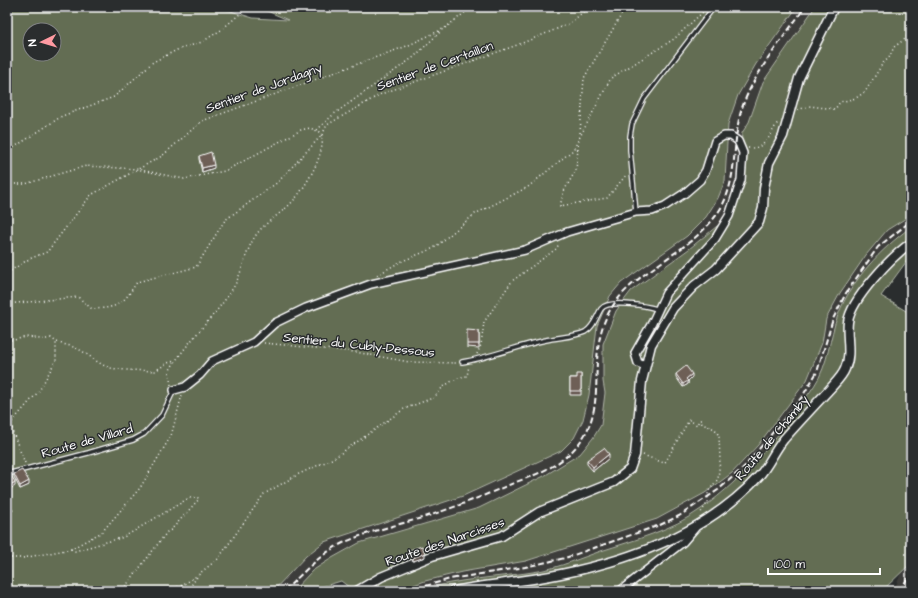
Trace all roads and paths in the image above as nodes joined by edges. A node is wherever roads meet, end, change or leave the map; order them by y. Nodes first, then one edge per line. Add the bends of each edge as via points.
1 (240, 7) edge
2 (472, 7) edge
3 (589, 7) edge
4 (626, 7) edge
5 (714, 7) edge
6 (834, 7) edge
7 (707, 10) dead end
8 (445, 28) junction
9 (911, 30) edge
10 (789, 119) junction
11 (317, 130) junction
12 (322, 135) junction
13 (580, 135) junction
14 (742, 147) junction
15 (7, 152) edge
16 (631, 165) junction
17 (136, 169) junction
18 (7, 184) edge
19 (636, 212) junction
20 (911, 243) edge
21 (560, 244) dead end
22 (7, 273) edge
23 (371, 284) junction
24 (7, 304) edge
25 (657, 309) junction
26 (7, 339) edge
27 (254, 342) junction
28 (56, 343) junction
29 (475, 360) junction
30 (175, 361) junction
31 (469, 361) junction
32 (462, 362) joint
33 (645, 366) junction
34 (174, 390) junction
35 (641, 454) dead end
36 (27, 469) junction
37 (7, 474) edge
38 (7, 499) edge
39 (7, 514) edge
40 (698, 517) dead end
41 (696, 526) junction
42 (71, 549) junction
43 (7, 558) edge
44 (200, 573) junction
45 (122, 591) edge
46 (166, 591) edge
47 (187, 591) edge
48 (357, 591) edge
49 (453, 591) edge
50 (620, 591) edge

1 - 15 path via 247,8 221,30 202,42 177,50 153,62 114,97 62,116
2 - 8 path, Sentier de Jordagny
3 - 12 path, Sentier de Certaillon via 569,24 381,94 327,125
4 - 13 path via 584,78
5 - 16 lane via 638,110 630,136
6 - 10 street, Route des Narcisses via 799,78
7 - 13 path via 674,40 611,78
8 - 11 path via 414,57 334,114
8 - 17 path, Sentier de Jordagny via 407,46 202,120 162,156
9 - 10 path via 905,39 894,47 865,92 856,98 840,102 835,108 809,106 795,112 793,118
10 - 14 path via 779,121 765,144 753,148
10 - 33 street, Route des Narcisses via 769,163 759,222 716,269 694,286 673,308 651,345
11 - 12 path
11 - 17 path via 301,130 225,171 184,179
12 - 24 path, Sentier de Certaillon via 278,182 225,220 196,267 137,282 126,299 111,308 92,309 78,297
12 - 30 path via 318,161 302,191 256,234 234,286
13 - 16 path via 576,170 564,191 560,206 607,198 625,178
13 - 23 path via 573,150 528,187 475,214 434,248 377,275
14 - 19 street via 731,136 721,137 713,145 703,175 691,189 659,209 644,213
14 - 25 street via 741,180 729,216 695,262 671,286
16 - 19 lane
17 - 18 path via 86,166 25,184
17 - 22 path, Sentier de Jordagny via 91,195 47,252 29,259
19 - 23 street via 567,232 526,250
20 - 41 street, Route de Chamby via 887,265 854,305 848,323 847,362 841,376 783,440 759,476 744,491
21 - 29 path via 512,281 484,322 481,345
23 - 27 street via 276,322
25 - 29 lane via 633,305 607,305 585,332
25 - 33 street via 635,353 638,363
26 - 28 path via 10,341 29,337 40,341 51,338
27 - 32 path, Sentier du Cubly-Dessous via 354,352 409,362
27 - 34 street via 212,361 185,387
28 - 30 path via 74,347 111,368 155,372 167,363
28 - 36 path via 56,360 39,391 11,423
29 - 31 lane
30 - 34 path via 169,373
31 - 32 lane
31 - 44 path via 467,376 438,391 435,397 404,409 334,458 264,494 218,559
33 - 48 street, Route des Narcisses via 635,455 633,464 625,475 614,482 539,512 502,536 432,556 381,577
34 - 36 lane, Route de Villard via 162,415 144,434 113,446
34 - 42 path via 182,394 171,436 140,488 102,532
35 - 40 path via 664,463 689,420 697,425 700,420 702,424 715,429 719,436 720,450 718,479 708,492 708,502
36 - 37 lane, Route de Villard
38 - 39 path via 13,511
41 - 49 street, Route de Chamby via 659,545 585,568 534,579
41 - 50 street via 683,542
42 - 43 path via 23,558
42 - 45 path via 124,537 189,498 198,497 199,499 167,532
44 - 46 path
44 - 47 path

